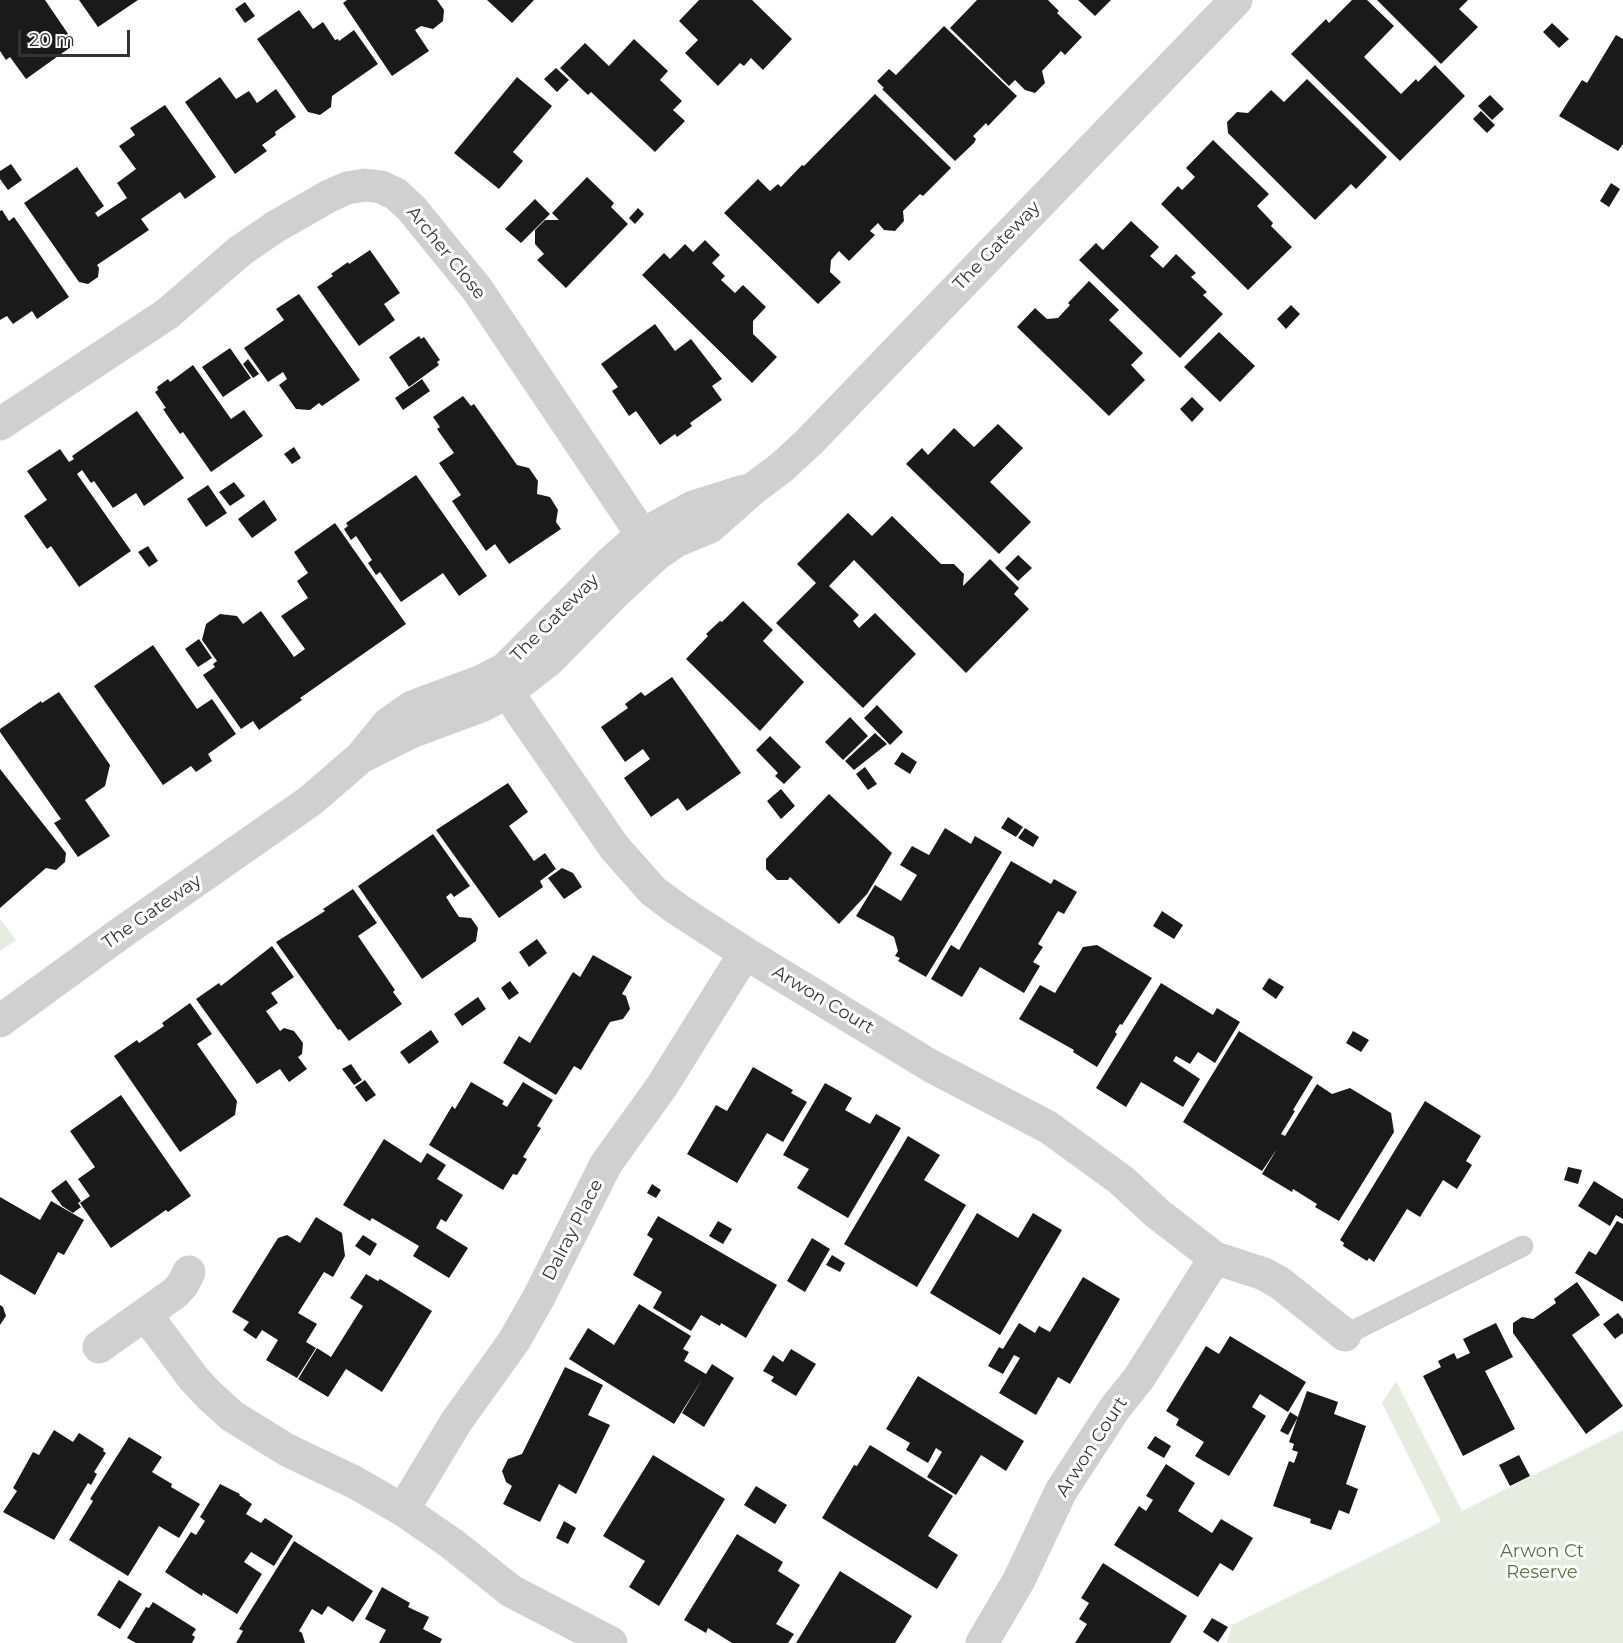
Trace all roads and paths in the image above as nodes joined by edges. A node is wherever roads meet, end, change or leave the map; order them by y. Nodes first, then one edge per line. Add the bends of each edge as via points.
1 (1236, 0) edge
2 (0, 424) edge
3 (649, 545) junction
4 (501, 683) junction
5 (746, 953) junction
6 (0, 1021) edge
7 (1523, 1246) dead end
8 (1215, 1258) junction
9 (189, 1272) dead end
10 (146, 1315) junction
11 (1345, 1335) joint
12 (99, 1347) dead end
13 (403, 1510) junction
14 (611, 1643) edge
15 (982, 1643) edge

1 - 3 street, The Gateway via 809,442 710,527 676,542
2 - 3 street, Archer Close via 167,314 274,227 347,188 381,187 412,208 477,289
3 - 4 street, The Gateway via 615,593 549,660
4 - 5 street, Arwon Court via 633,870 677,909
4 - 6 street, The Gateway via 481,706 411,732 361,757 309,801
5 - 8 street, Arwon Court via 931,1066 1048,1127 1121,1180
5 - 13 street, Dalray Place via 662,1086 606,1164 524,1323 456,1422
7 - 11 lane, Arwon Court
8 - 11 street, Arwon Court via 1280,1283
8 - 15 street, Arwon Court via 1067,1482 1019,1580
9 - 10 street via 175,1293
10 - 12 street
10 - 13 street via 194,1379 232,1416 287,1450
13 - 14 street via 512,1591

